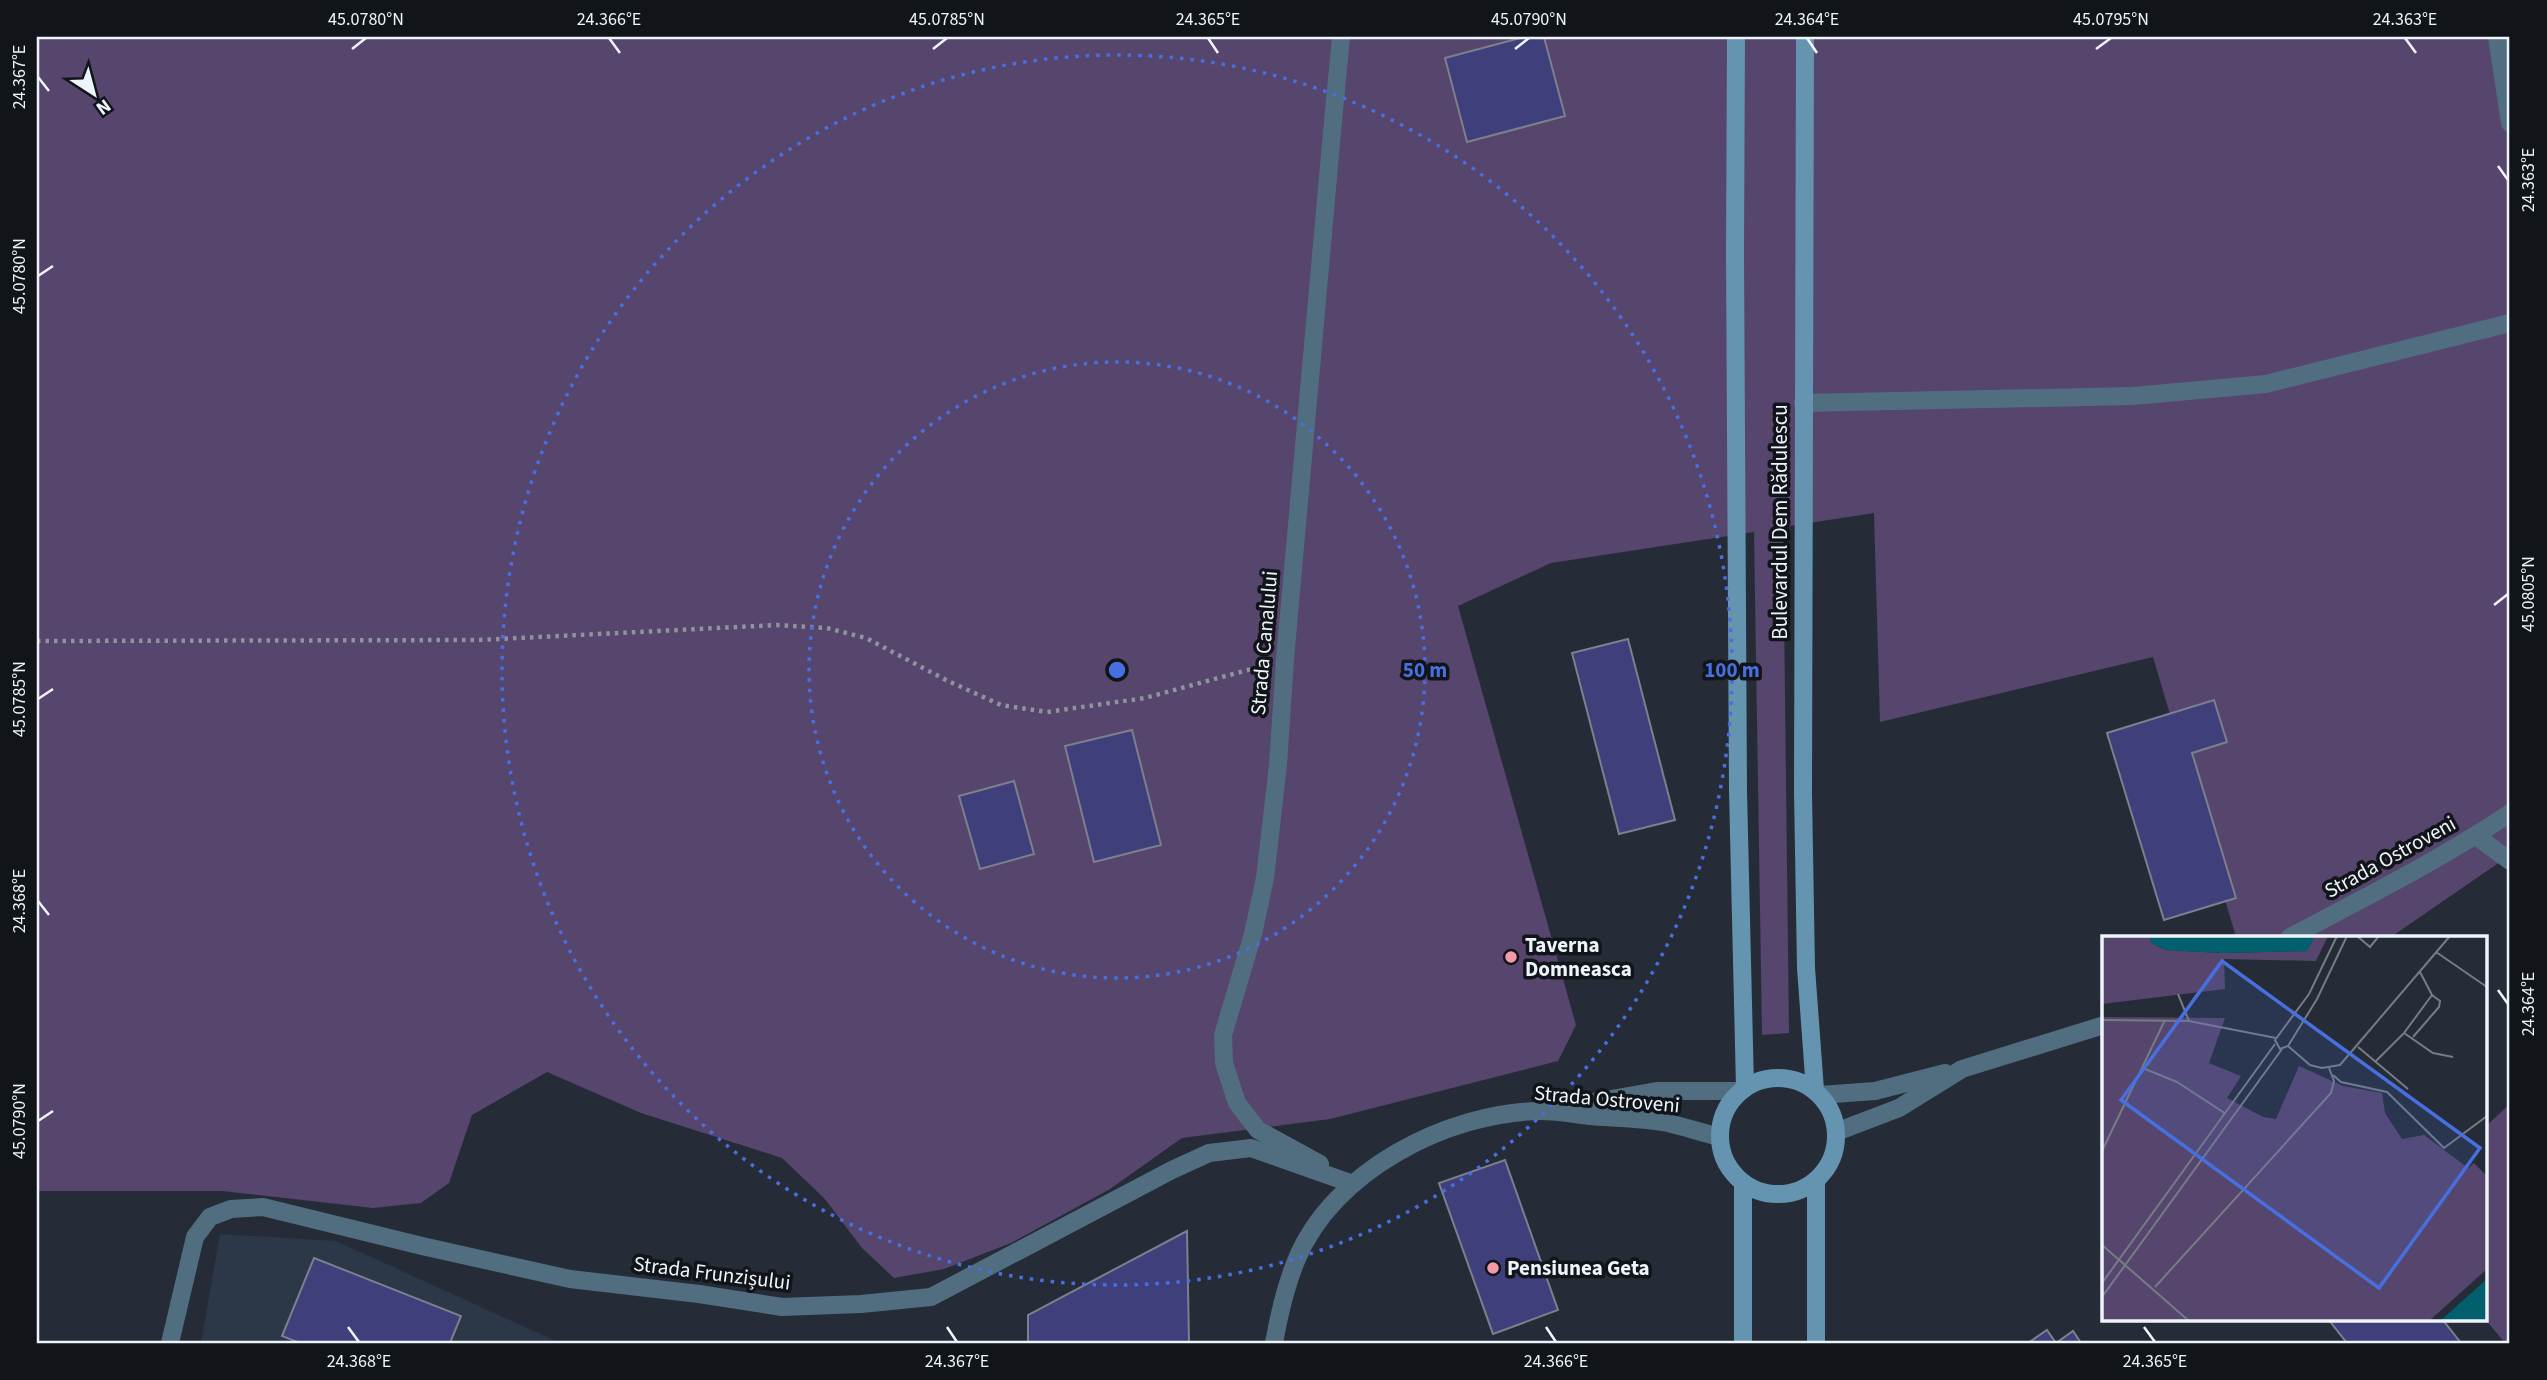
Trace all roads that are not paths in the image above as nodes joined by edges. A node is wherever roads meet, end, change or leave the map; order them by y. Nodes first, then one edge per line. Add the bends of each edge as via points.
1 (1341, 37) edge
2 (1736, 37) edge
3 (1805, 37) edge
4 (2497, 37) edge
5 (2510, 123) edge
6 (2510, 323) edge
7 (1803, 403) junction
8 (2510, 813) edge
9 (2476, 836) junction
10 (2510, 861) edge
11 (2292, 936) edge
12 (2102, 1026) edge
13 (1962, 1069) junction
14 (1743, 1090) junction
15 (1817, 1092) junction
16 (1541, 1111) junction
17 (1836, 1132) junction
18 (1720, 1137) junction
19 (1816, 1180) junction
20 (1743, 1183) junction
21 (1353, 1184) junction
22 (170, 1343) edge
23 (1274, 1343) edge
24 (1743, 1343) edge
25 (1816, 1343) edge

1 - 21 street, Strada Canalului via 1265,877 1223,1035 1224,1063 1237,1103 1258,1130
2 - 14 main road, Bulevardul Dem Rădulescu
3 - 7 main road, Bulevardul Dem Rădulescu
4 - 5 street
6 - 7 street via 2266,384 2133,396
7 - 15 main road, Bulevardul Dem Rădulescu via 1806,968
8 - 9 street, Strada Ostroveni
9 - 10 street
9 - 11 street, Strada Ostroveni
12 - 13 street
13 - 15 street via 1875,1091
13 - 17 street via 1899,1108
14 - 15 main road via 1762,1080 1780,1078 1799,1081
14 - 16 street via 1657,1091
14 - 18 main road via 1729,1104
15 - 17 main road, Bulevardul Dem Rădulescu via 1834,1118
16 - 18 street, Strada Ostroveni via 1667,1123
16 - 21 street, Strada Ostroveni via 1490,1118 1434,1134 1393,1154
17 - 19 main road via 1835,1150
18 - 20 main road via 1723,1155
19 - 20 main road via 1803,1189 1780,1194 1757,1191
19 - 25 main road
20 - 24 main road
21 - 22 street, Strada Frunzișului via 1251,1148 1209,1153 931,1297 782,1307 570,1279 263,1207 231,1209 210,1217 195,1237
21 - 23 street, Strada Ostroveni via 1317,1224 1297,1259

